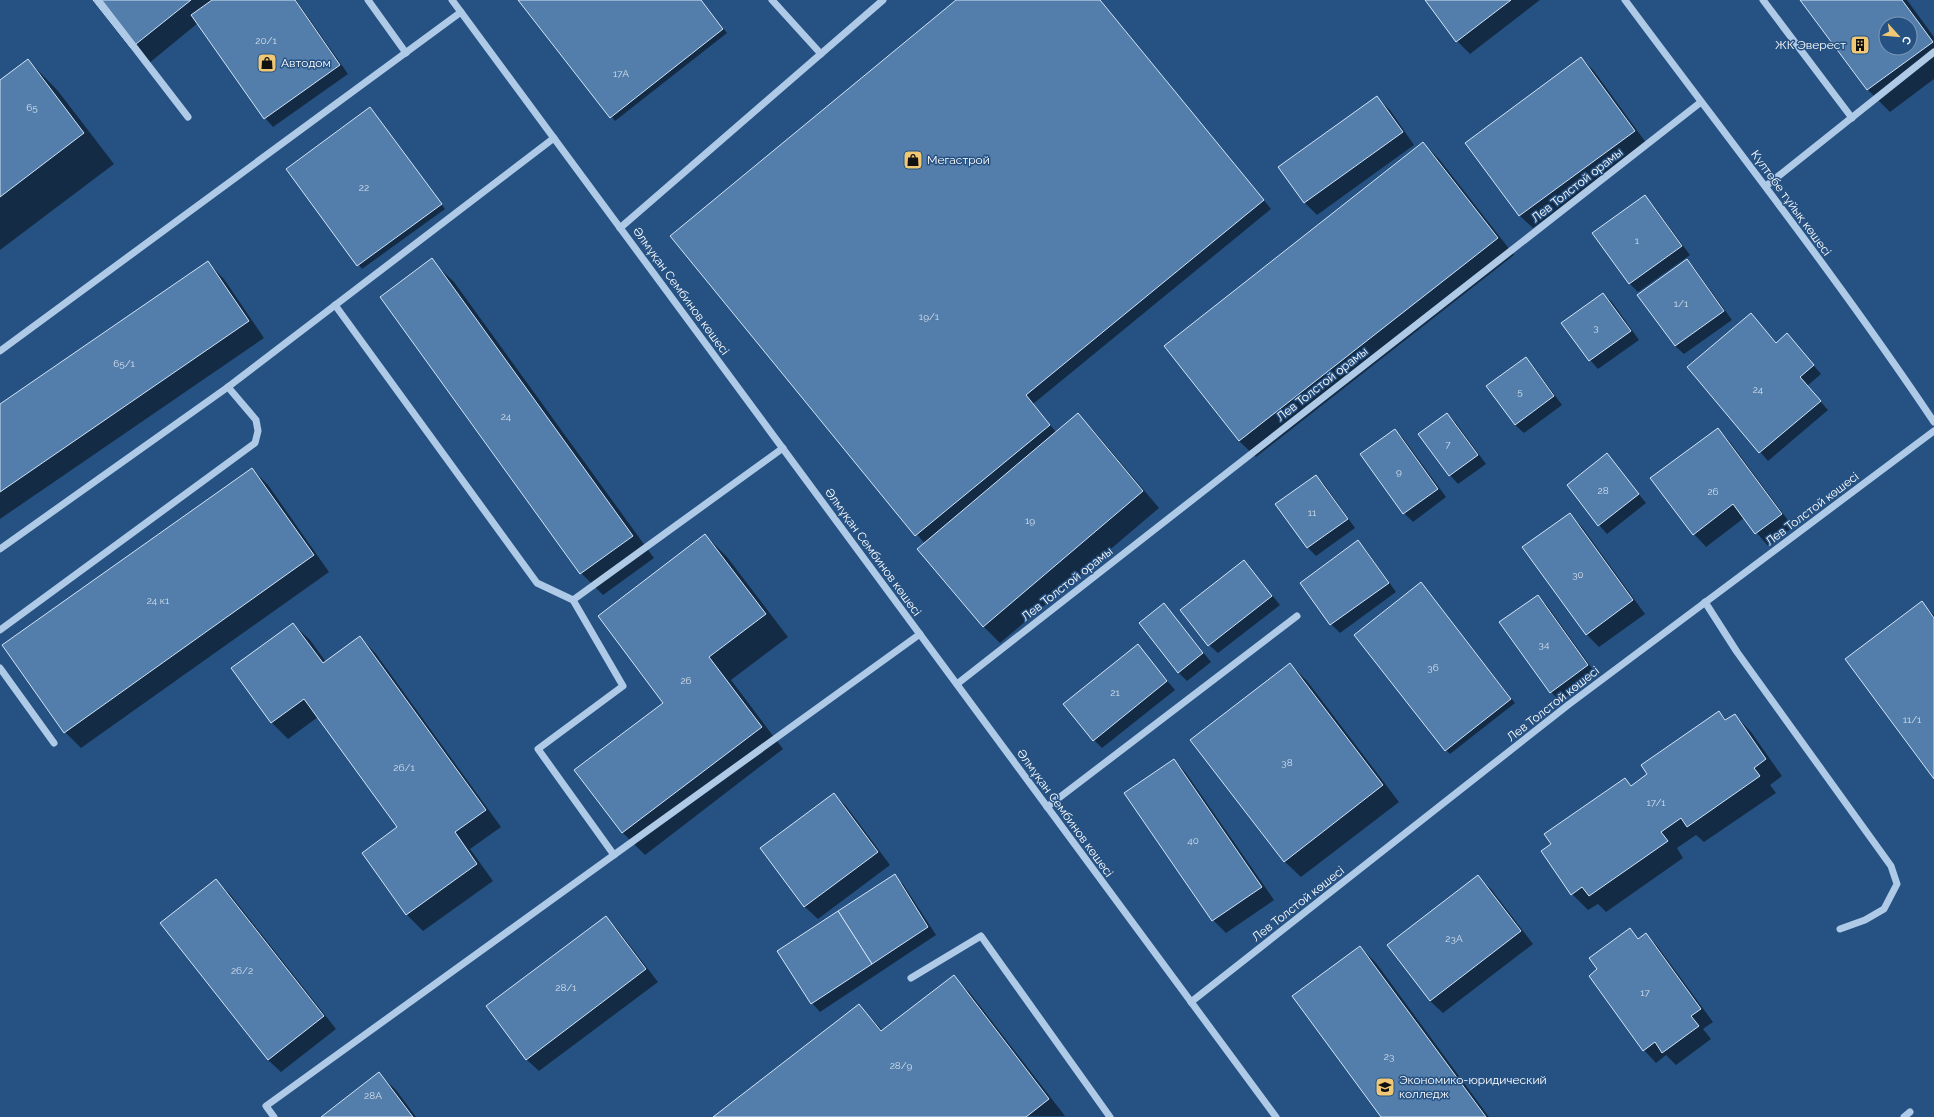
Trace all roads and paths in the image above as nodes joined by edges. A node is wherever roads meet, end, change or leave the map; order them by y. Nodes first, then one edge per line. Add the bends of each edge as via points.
1 (98, 0) edge
2 (368, 0) edge
3 (452, 0) edge
4 (772, 0) edge
5 (883, 0) edge
6 (1625, 0) edge
7 (1763, 0) edge
8 (461, 12) junction
9 (406, 52) junction
10 (1934, 52) edge
11 (821, 54) junction
12 (1701, 102) junction
13 (188, 117) dead end
14 (1852, 118) junction
15 (554, 138) junction
16 (1766, 186) junction
17 (620, 228) junction
18 (335, 305) junction
19 (0, 351) edge
20 (228, 387) junction
21 (1934, 422) edge
22 (1934, 431) edge
23 (783, 448) junction
24 (0, 549) edge
25 (573, 600) junction
26 (1705, 602) junction
27 (1297, 616) dead end
28 (0, 630) edge
29 (920, 634) junction
30 (0, 668) edge
31 (957, 684) junction
32 (54, 743) dead end
33 (1047, 807) junction
34 (614, 855) junction
35 (1840, 928) dead end
36 (912, 978) dead end
37 (1191, 1002) junction
38 (274, 1117) edge
39 (1110, 1117) edge
40 (1276, 1117) edge

1 - 13 street
2 - 9 street
3 - 8 street, Әлмұқан Сембинов көшесі
4 - 11 street
5 - 11 street
6 - 12 street, Күлтөбе тұйық көшесі
7 - 14 street
8 - 9 street
8 - 15 street, Әлмұқан Сембинов көшесі
9 - 19 street
10 - 14 street
11 - 17 street
12 - 16 street, Күлтөбе тұйық көшесі
12 - 31 street, Лев Толстой орамы
14 - 16 street
15 - 17 street, Әлмұқан Сембинов көшесі
15 - 18 street
16 - 21 street, Күлтөбе тұйық көшесі
17 - 23 street, Әлмұқан Сембинов көшесі
18 - 20 street
18 - 25 street via 537,583
20 - 24 street
20 - 28 street via 256,420 258,431 255,444
22 - 26 street, Лев Толстой көшесі
23 - 25 street
23 - 29 street, Әлмұқан Сембинов көшесі
25 - 34 street via 623,686 538,749
26 - 35 street via 1737,652 1891,866 1897,884 1884,908 1865,920
26 - 37 street, Лев Толстой көшесі via 1568,705
27 - 33 street
29 - 31 street, Әлмұқан Сембинов көшесі
29 - 34 street
30 - 32 street
31 - 33 street, Әлмұқан Сембинов көшесі
33 - 37 street, Әлмұқан Сембинов көшесі
34 - 38 street via 266,1106
36 - 39 street via 981,936
37 - 40 street, Әлмұқан Сембинов көшесі

